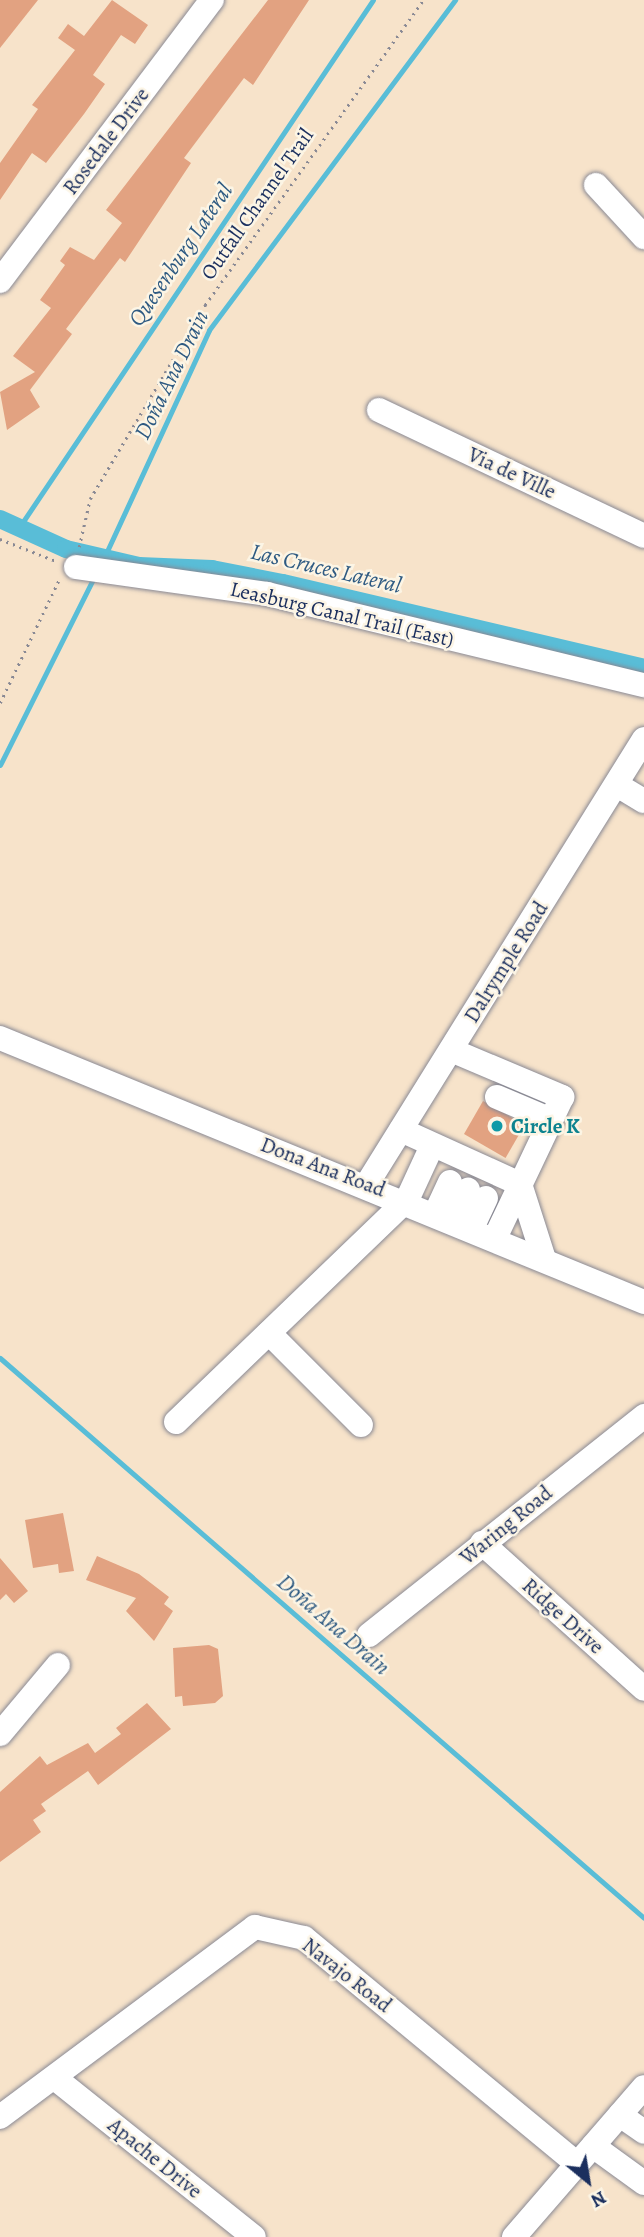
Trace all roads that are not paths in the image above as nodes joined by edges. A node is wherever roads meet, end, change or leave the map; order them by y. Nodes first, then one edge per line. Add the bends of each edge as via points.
1 (212, 0) edge
2 (596, 185) dead end
3 (644, 237) edge
4 (0, 281) edge
5 (379, 410) dead end
6 (644, 536) edge
7 (74, 560) road end
8 (644, 685) edge
9 (644, 739) edge
10 (617, 785) junction
11 (644, 801) edge
12 (0, 1038) edge
13 (451, 1050) junction
14 (497, 1097) dead end
15 (551, 1120) junction
16 (401, 1130) junction
17 (432, 1146) junction
18 (474, 1178) junction
19 (367, 1184) junction
20 (520, 1184) junction
21 (407, 1200) junction
22 (454, 1220) junction
23 (495, 1238) junction
24 (544, 1259) junction
25 (644, 1302) edge
26 (269, 1333) junction
27 (644, 1416) edge
28 (176, 1422) dead end
29 (361, 1425) dead end
30 (482, 1543) junction
31 (369, 1635) dead end
32 (58, 1665) dead end
33 (644, 1689) edge
34 (0, 1734) edge
35 (56, 2079) junction
36 (644, 2087) edge
37 (620, 2115) junction
38 (0, 2117) edge
39 (644, 2132) edge
40 (585, 2155) junction
41 (644, 2183) edge
42 (254, 2237) edge
43 (514, 2237) edge

1 - 4 street, Rosedale Drive
2 - 3 street
5 - 6 street, Via de Ville
7 - 8 street, Leasburg Canal Trail (East) via 120,578 267,594
9 - 10 street, Dalrymple Road
10 - 11 street
10 - 13 street, Dalrymple Road
12 - 19 street, Dona Ana Road
13 - 15 street via 562,1097
13 - 16 street, Dalrymple Road
14 - 15 street
15 - 20 street
16 - 17 street
16 - 19 street, Dalrymple Road
17 - 18 street
17 - 21 street
18 - 20 street
18 - 22 street
18 - 22 street
19 - 21 street, Dona Ana Road
20 - 23 street
20 - 24 street
21 - 22 street, Dona Ana Road
21 - 26 street
22 - 23 street, Dona Ana Road
23 - 24 street, Dona Ana Road
24 - 25 street, Dona Ana Road
26 - 28 street
26 - 29 street
27 - 30 street, Waring Road
30 - 31 street, Waring Road
30 - 33 street, Ridge Drive
32 - 34 street
35 - 38 street, Navajo Road
35 - 40 street, Navajo Road via 254,1927 304,1938
35 - 42 street, Apache Drive
36 - 37 street
37 - 39 street
37 - 40 street
40 - 41 street, Navajo Road
40 - 43 street

